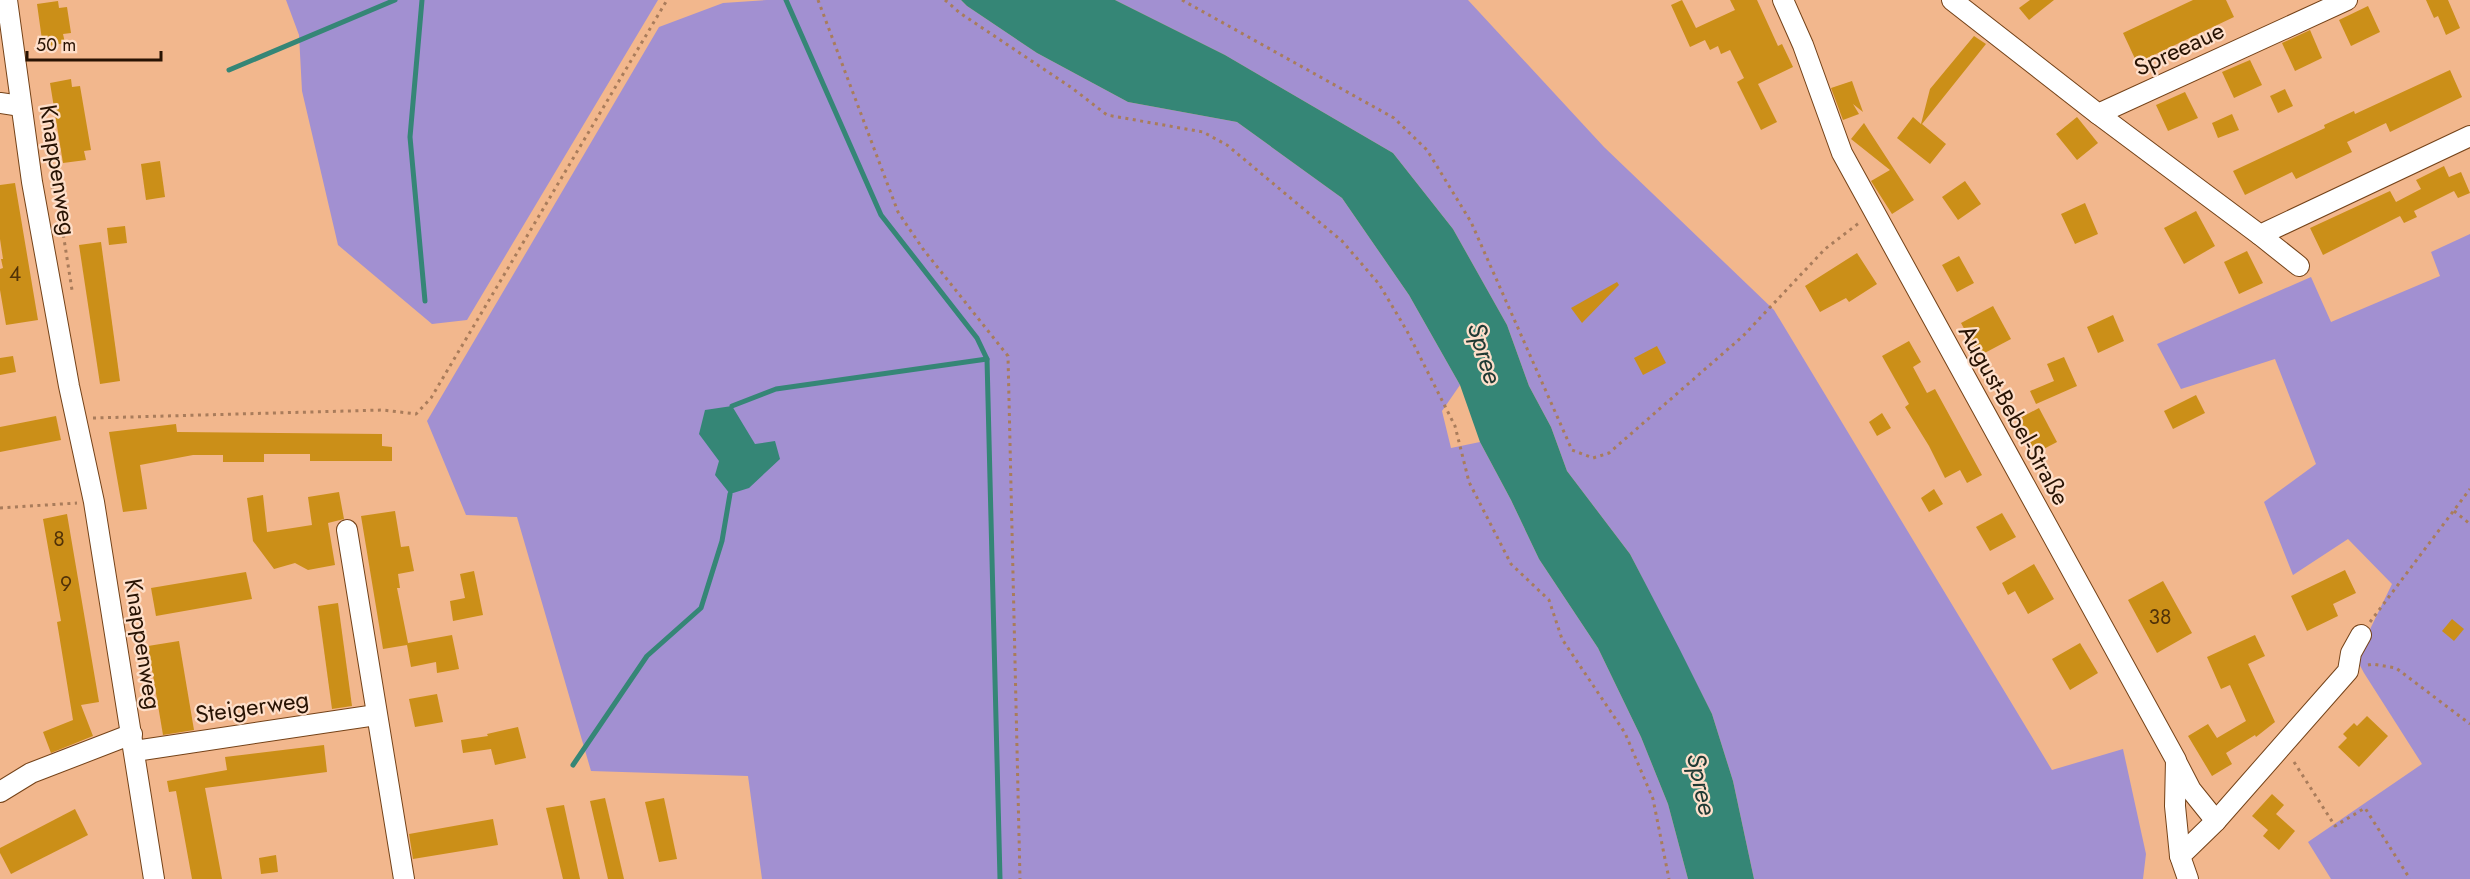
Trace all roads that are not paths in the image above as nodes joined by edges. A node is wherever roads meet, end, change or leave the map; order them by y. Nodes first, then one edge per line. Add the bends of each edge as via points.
1 (7, 0) edge
2 (1783, 0) edge
3 (1952, 0) edge
4 (2347, 0) edge
5 (0, 103) edge
6 (21, 106) junction
7 (2098, 114) junction
8 (2470, 136) edge
9 (2260, 235) junction
10 (2299, 266) dead end
11 (347, 530) dead end
12 (2361, 635) road end
13 (376, 715) junction
14 (134, 743) junction
15 (2176, 760) junction
16 (0, 792) edge
17 (2216, 821) junction
18 (2180, 856) junction
19 (154, 879) edge
20 (404, 879) edge
21 (2188, 879) edge

1 - 6 street, Knappenweg
2 - 15 street, August-Bebel-Straße via 1842,153 1874,215
3 - 7 street
4 - 7 street, Spreeaue
5 - 6 street
6 - 14 street, Knappenweg
7 - 9 street
8 - 9 street
9 - 10 street
11 - 13 street
12 - 17 street via 2351,653 2348,671
13 - 14 street, Steigerweg
13 - 20 street
14 - 16 street, Steigerweg via 31,773
14 - 19 street, Knappenweg
15 - 17 street, August-Bebel-Straße via 2191,790
15 - 18 street
17 - 18 street
18 - 21 street

